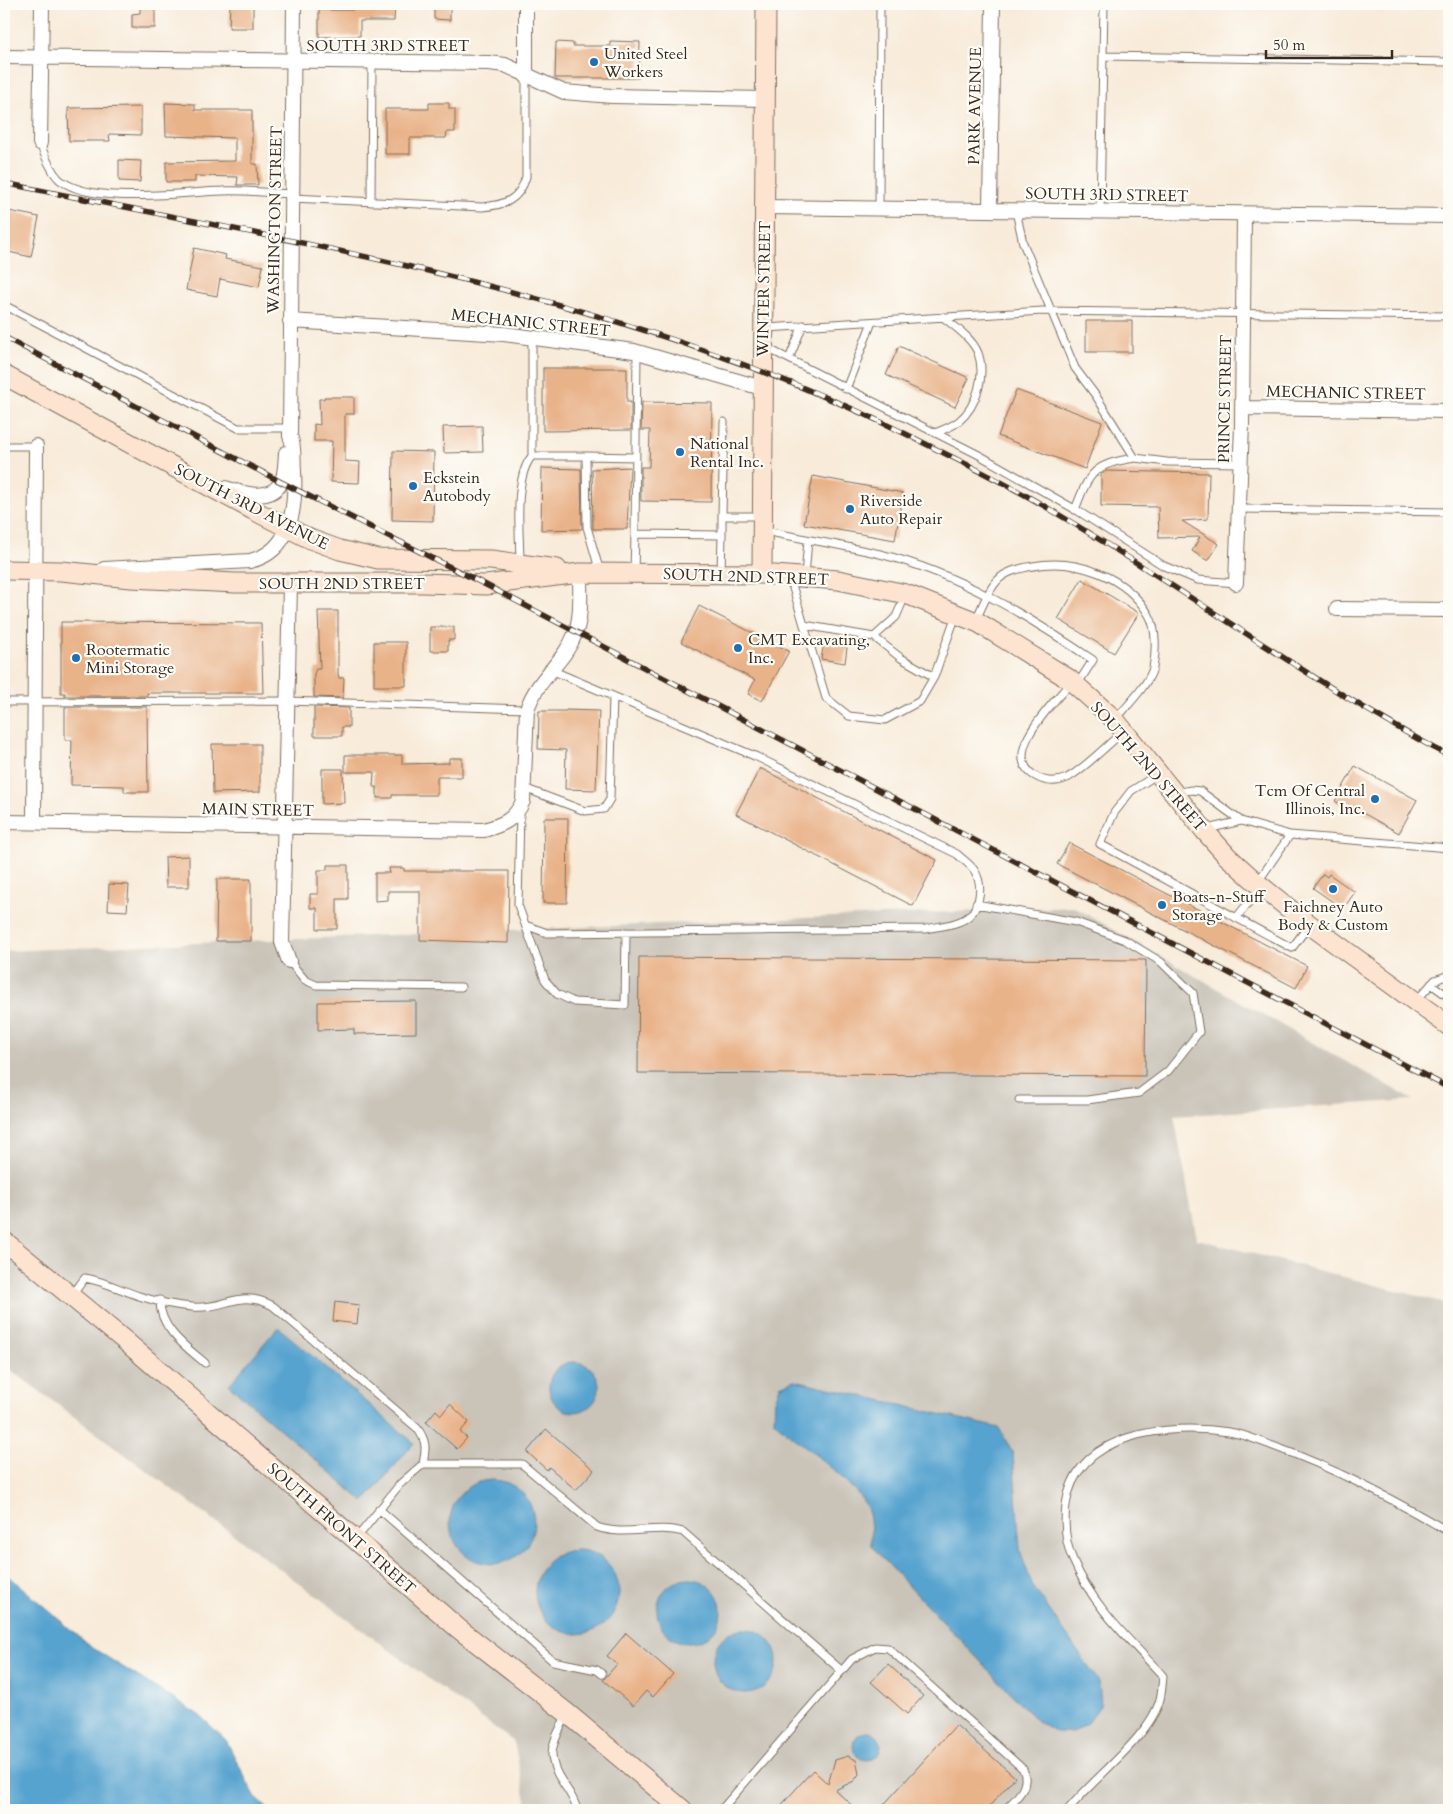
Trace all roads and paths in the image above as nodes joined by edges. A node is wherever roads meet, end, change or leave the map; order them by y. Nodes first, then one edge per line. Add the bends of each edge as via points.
1 (42, 4) edge
2 (294, 4) edge
3 (526, 4) edge
4 (766, 4) edge
5 (880, 4) edge
6 (993, 4) edge
7 (1104, 4) edge
8 (1104, 56) junction
9 (4, 57) edge
10 (41, 58) junction
11 (294, 62) junction
12 (372, 62) junction
13 (1449, 62) edge
14 (526, 76) junction
15 (765, 99) junction
16 (40, 143) joint
17 (292, 196) junction
18 (371, 202) junction
19 (764, 207) junction
20 (879, 208) junction
21 (990, 210) junction
22 (1016, 210) junction
23 (1100, 212) junction
24 (1244, 214) junction
25 (1449, 216) edge
26 (4, 306) edge
27 (1052, 312) junction
28 (1243, 315) junction
29 (1449, 316) edge
30 (943, 317) junction
31 (290, 321) junction
32 (872, 322) junction
33 (803, 325) junction
34 (763, 337) junction
35 (532, 338) junction
36 (637, 352) junction
37 (789, 359) junction
38 (4, 376) edge
39 (762, 388) junction
40 (846, 389) junction
41 (1242, 408) junction
42 (1449, 411) edge
43 (724, 422) dead end
44 (290, 432) junction
45 (935, 433) junction
46 (4, 446) edge
47 (36, 446) joint
48 (532, 456) junction
49 (586, 456) junction
50 (636, 456) junction
51 (1135, 458) junction
52 (1241, 463) junction
53 (199, 480) junction
54 (1240, 509) junction
55 (1075, 510) junction
56 (1449, 512) edge
57 (722, 516) junction
58 (762, 523) junction
59 (288, 528) junction
60 (635, 534) junction
61 (722, 535) junction
62 (808, 540) junction
63 (4, 570) edge
64 (37, 570) junction
65 (61, 571) junction
66 (520, 573) junction
67 (580, 573) junction
68 (600, 573) junction
69 (634, 573) junction
70 (721, 573) junction
71 (762, 574) junction
72 (797, 576) junction
73 (1236, 583) joint
74 (290, 584) junction
75 (906, 594) junction
76 (988, 597) junction
77 (1337, 609) dead end
78 (1449, 610) edge
79 (957, 614) junction
80 (975, 621) junction
81 (804, 625) junction
82 (874, 637) junction
83 (550, 670) junction
84 (934, 677) junction
85 (1074, 684) junction
86 (613, 696) junction
87 (287, 701) junction
88 (4, 702) edge
89 (36, 702) junction
90 (527, 709) junction
91 (1119, 726) junction
92 (1160, 773) junction
93 (524, 788) junction
94 (1175, 793) junction
95 (520, 809) junction
96 (4, 822) edge
97 (34, 822) junction
98 (1240, 822) junction
99 (285, 827) junction
100 (1204, 830) junction
101 (1290, 835) junction
102 (1449, 848) edge
103 (1259, 885) junction
104 (976, 904) junction
105 (1236, 918) junction
106 (1309, 925) junction
107 (528, 926) junction
108 (626, 932) junction
109 (289, 962) joint
110 (1449, 975) edge
111 (1431, 984) junction
112 (461, 988) dead end
113 (1449, 997) edge
114 (1416, 1002) junction
115 (1449, 1026) edge
116 (1019, 1100) dead end
117 (4, 1241) edge
118 (71, 1296) junction
119 (160, 1300) junction
120 (206, 1363) dead end
121 (423, 1464) junction
122 (379, 1509) junction
123 (1449, 1532) edge
124 (356, 1540) junction
125 (842, 1671) junction
126 (602, 1674) dead end
127 (567, 1713) junction
128 (578, 1810) edge
129 (683, 1810) edge
130 (721, 1810) edge
131 (1005, 1810) edge
132 (1068, 1810) edge

1 - 10 street
2 - 11 street, WASHINGTON STREET
3 - 14 street
4 - 15 main road, WINTER STREET
5 - 20 lane
6 - 21 street, PARK AVENUE
7 - 8 lane
8 - 13 lane
8 - 23 lane
9 - 10 street, SOUTH 3RD STREET
10 - 11 street, SOUTH 3RD STREET
10 - 16 street
11 - 12 street, SOUTH 3RD STREET
11 - 17 street, WASHINGTON STREET
12 - 14 street, SOUTH 3RD STREET via 489,63 505,65
12 - 18 lane
14 - 15 street, SOUTH 3RD STREET via 564,92
14 - 18 lane via 526,178 524,187 515,197 503,205 482,207
15 - 19 main road, WINTER STREET
16 - 17 lane via 60,179 87,192 142,195 225,191
17 - 18 lane
17 - 31 street, WASHINGTON STREET
19 - 20 street, SOUTH 3RD STREET
19 - 34 main road, WINTER STREET
20 - 21 street, SOUTH 3RD STREET
21 - 22 street, SOUTH 3RD STREET
22 - 23 street, SOUTH 3RD STREET
22 - 27 lane via 1023,242
23 - 24 street, SOUTH 3RD STREET
24 - 25 street, SOUTH 3RD STREET
24 - 28 street, PRINCE STREET
26 - 44 lane via 238,428
27 - 28 lane
27 - 30 lane
27 - 51 lane via 1075,368
28 - 29 lane
28 - 41 street, PRINCE STREET
30 - 32 lane
30 - 45 lane via 964,334 978,352 982,370 979,388 970,408 959,421
31 - 35 street, MECHANIC STREET
31 - 44 street, WASHINGTON STREET
32 - 33 lane
32 - 40 lane
33 - 34 lane
33 - 37 lane
34 - 37 lane
34 - 39 main road, WINTER STREET
35 - 36 street, MECHANIC STREET
35 - 48 lane
36 - 39 street, MECHANIC STREET
36 - 50 lane
37 - 40 lane
38 - 53 main road, SOUTH 3RD AVENUE
39 - 58 main road, WINTER STREET
40 - 45 lane
41 - 42 street, MECHANIC STREET
41 - 52 street, PRINCE STREET
43 - 57 lane
44 - 53 street, WASHINGTON STREET via 281,482 266,494 250,495
44 - 59 street, WASHINGTON STREET via 295,489
45 - 55 lane
46 - 47 lane
47 - 64 street
48 - 49 lane
48 - 66 lane via 525,464 520,490
49 - 50 lane
49 - 68 lane via 586,527
50 - 60 lane
51 - 52 lane
51 - 55 lane via 1111,462 1097,469 1084,486
52 - 54 street, PRINCE STREET
53 - 59 main road, SOUTH 3RD AVENUE
54 - 56 lane
54 - 73 street, PRINCE STREET
55 - 73 lane via 1164,566 1198,580
57 - 58 lane
57 - 61 lane
58 - 62 lane
58 - 71 main road, WINTER STREET
59 - 65 street, WASHINGTON STREET via 276,548 262,557 242,562
59 - 66 main road, SOUTH 3RD AVENUE via 326,546 372,558 491,560
60 - 61 lane
60 - 69 lane
61 - 70 lane
62 - 72 lane
62 - 76 lane via 881,554 932,571
63 - 64 main road, SOUTH 2ND STREET
64 - 65 main road, SOUTH 2ND STREET
64 - 89 street
65 - 74 main road, SOUTH 2ND STREET via 182,581
66 - 67 main road, SOUTH 3RD AVENUE
66 - 74 main road, SOUTH 2ND STREET via 486,586
67 - 68 main road, SOUTH 2ND STREET
67 - 83 street via 576,633
68 - 69 main road, SOUTH 2ND STREET
69 - 70 main road, SOUTH 2ND STREET
70 - 71 main road, SOUTH 2ND STREET
71 - 72 main road, SOUTH 2ND STREET
72 - 75 main road, SOUTH 2ND STREET via 872,585
72 - 81 lane
74 - 87 street
75 - 79 main road, SOUTH 2ND STREET
75 - 82 lane via 896,617
76 - 80 lane
76 - 85 lane via 1048,630 1093,660
76 - 91 lane via 999,579 1019,569 1044,564 1074,565 1108,576 1136,598 1150,616 1155,640 1152,670
77 - 78 street
79 - 80 main road, SOUTH 2ND STREET
79 - 84 lane
80 - 85 main road, SOUTH 2ND STREET
81 - 82 lane
81 - 84 lane via 826,698 849,716 885,720 920,701
82 - 84 lane
83 - 86 lane
83 - 90 street via 538,684
85 - 91 main road, SOUTH 2ND STREET
85 - 91 lane via 1026,738 1022,750 1024,763 1032,774 1054,782 1068,777
86 - 93 lane via 610,798 604,810 585,811
86 - 104 lane via 757,757 957,854 974,870 980,886
87 - 89 lane
87 - 90 lane
87 - 99 street
88 - 89 lane
89 - 97 street
90 - 93 street
91 - 92 main road, SOUTH 2ND STREET
92 - 94 main road, SOUTH 2ND STREET
92 - 105 lane via 1131,791 1114,813 1100,844
93 - 95 street
94 - 98 lane via 1200,791
94 - 100 main road, SOUTH 2ND STREET
95 - 99 street, MAIN STREET via 510,821 484,830
95 - 107 lane via 518,906
96 - 97 street, MAIN STREET
97 - 99 street, MAIN STREET
98 - 100 lane
98 - 101 lane
99 - 109 street via 282,942
100 - 103 main road, SOUTH 2ND STREET
101 - 102 lane
101 - 103 lane
103 - 105 lane
103 - 106 main road, SOUTH 2ND STREET
104 - 108 lane via 970,915 954,923 926,929
104 - 116 lane via 1076,922 1125,940 1161,962 1193,993 1199,1032 1168,1071 1139,1092 1088,1100
105 - 106 lane via 1292,948
106 - 114 main road, SOUTH 2ND STREET
107 - 108 lane via 547,933
107 - 108 lane via 545,980 557,994 574,1002 597,1005 625,1006
109 - 112 lane via 305,980 316,984
110 - 111 lane
111 - 113 lane
111 - 114 lane
114 - 115 main road, SOUTH 2ND STREET
117 - 118 main road, SOUTH FRONT STREET
118 - 119 lane via 85,1278
118 - 124 main road, SOUTH FRONT STREET
119 - 120 lane via 160,1311 174,1335
119 - 121 lane via 192,1307 215,1306 246,1298 259,1299 273,1306 417,1428 427,1447
121 - 122 lane
121 - 125 lane via 522,1464 597,1527 608,1531 664,1528 683,1532
122 - 124 lane
122 - 126 lane via 553,1661 597,1670
123 - 132 lane via 1367,1486 1297,1454 1231,1432 1186,1429 1144,1433 1113,1443 1093,1454 1078,1469 1068,1487 1065,1536 1070,1552 1089,1590 1110,1620 1163,1676 1160,1701 1145,1728
124 - 127 main road, SOUTH FRONT STREET via 459,1629
125 - 130 lane
125 - 131 lane via 864,1651 875,1647 888,1648 1022,1770 1026,1785
127 - 128 lane via 550,1751 556,1772
127 - 129 main road, SOUTH FRONT STREET

